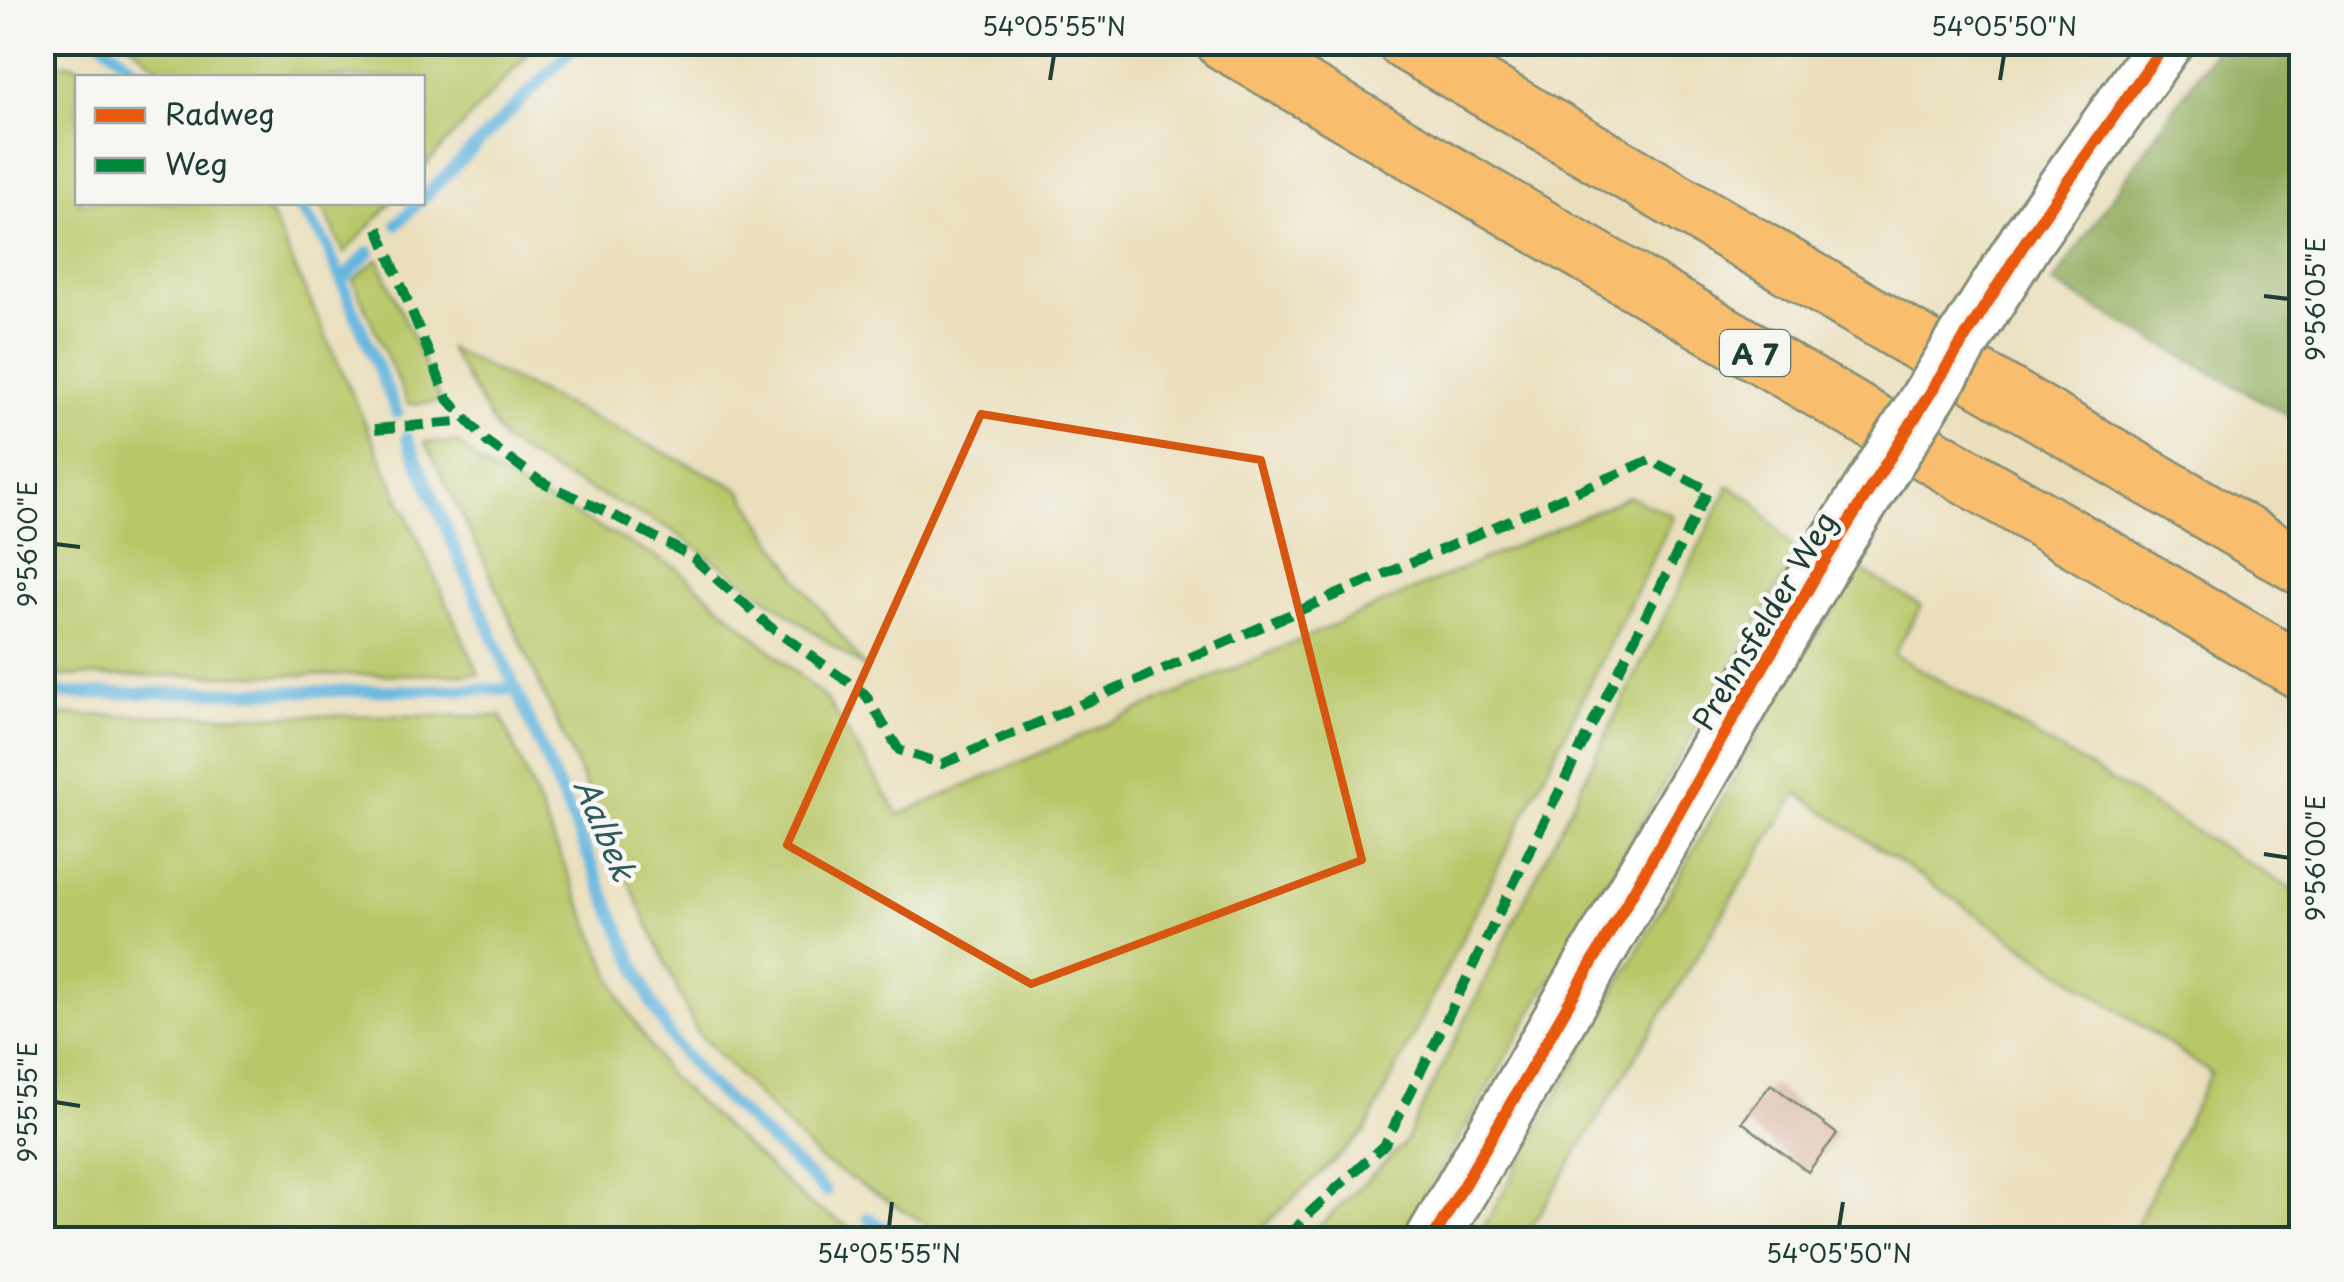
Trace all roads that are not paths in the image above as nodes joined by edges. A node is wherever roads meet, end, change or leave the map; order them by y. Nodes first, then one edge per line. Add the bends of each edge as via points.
1 (1224, 42) edge
2 (1405, 42) edge
3 (2166, 42) edge
4 (2302, 568) edge
5 (2302, 672) edge
6 (1432, 1240) edge

1 - 5 highway, A 7
2 - 4 highway
3 - 6 street, Prehnsfelder Weg, bridge via 2026,241 1820,570

